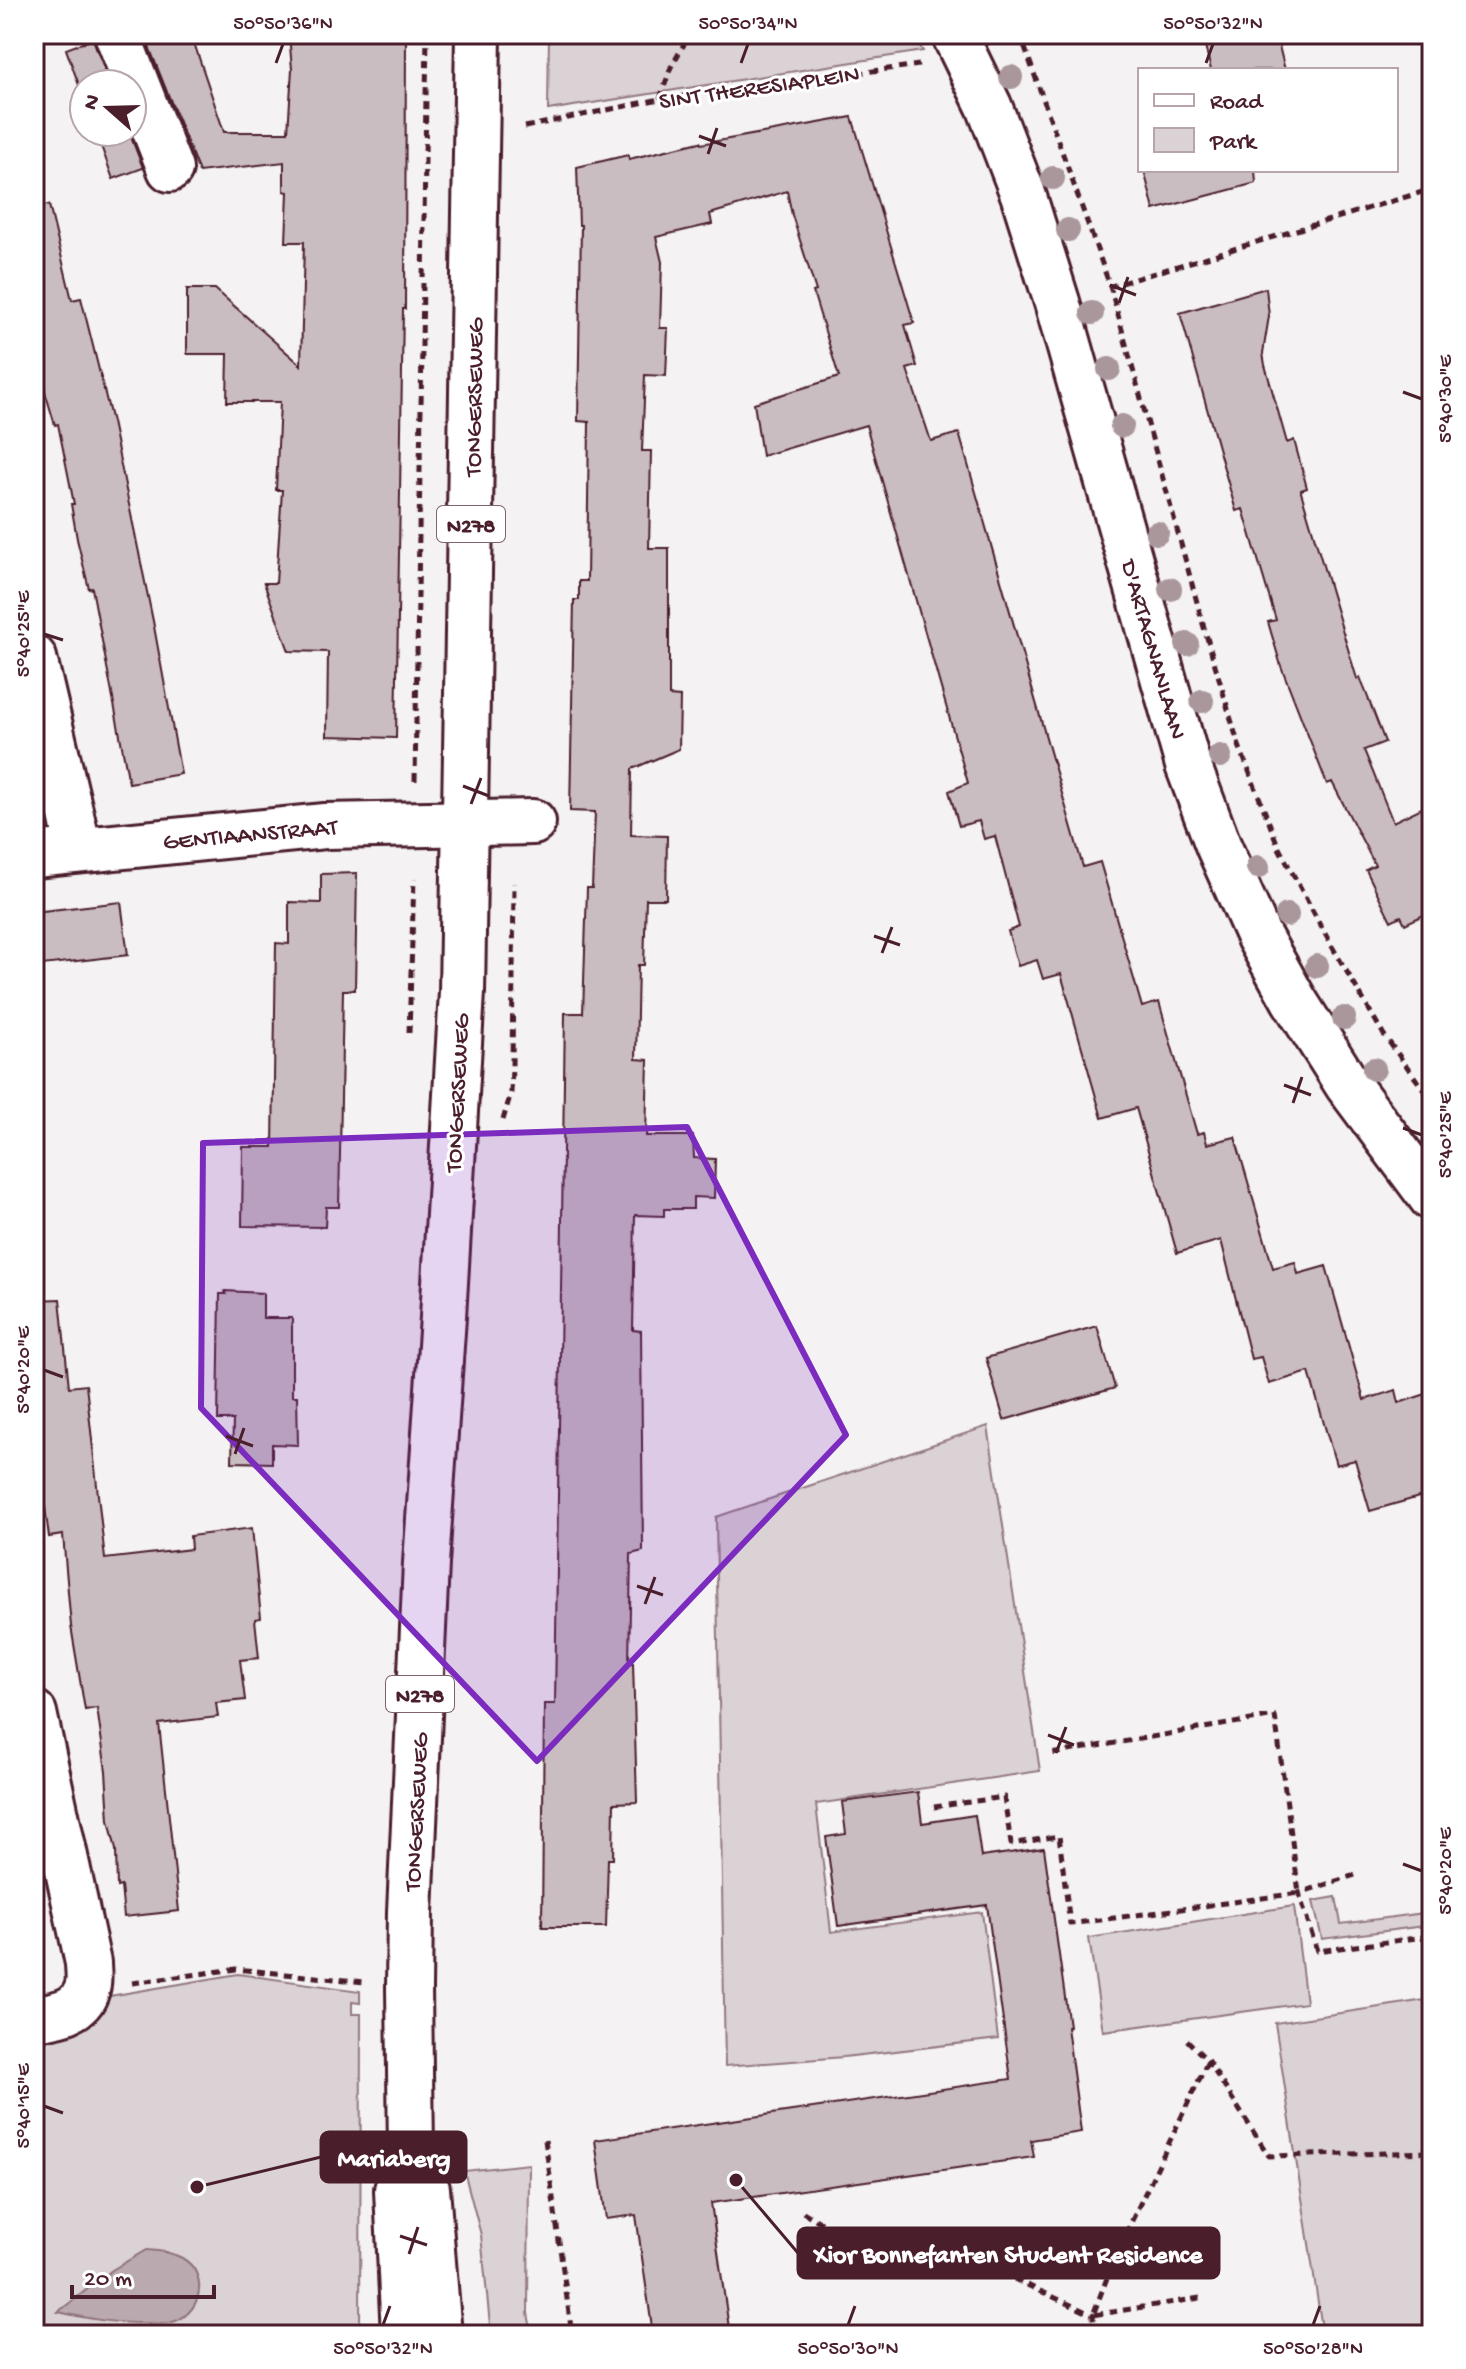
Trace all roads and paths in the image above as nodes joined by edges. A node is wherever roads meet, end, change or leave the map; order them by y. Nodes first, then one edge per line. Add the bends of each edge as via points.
1 (117, 34) edge
2 (427, 34) edge
3 (478, 34) edge
4 (690, 34) edge
5 (1020, 34) edge
6 (960, 46) edge
7 (660, 99) junction
8 (525, 127) dead end
9 (170, 169) dead end
10 (1432, 189) edge
11 (1110, 286) junction
12 (1057, 302) junction
13 (34, 658) edge
14 (415, 781) dead end
15 (533, 822) dead end
16 (466, 825) junction
17 (79, 849) junction
18 (34, 855) edge
19 (1432, 1101) edge
20 (1432, 1198) edge
21 (34, 1713) edge
22 (1051, 1754) dead end
23 (934, 1807) dead end
24 (1355, 1875) dead end
25 (1299, 1893) junction
26 (1432, 1936) edge
27 (377, 1983) dead end
28 (88, 1988) junction
29 (34, 2018) edge
30 (1187, 2040) dead end
31 (1208, 2061) junction
32 (545, 2140) dead end
33 (411, 2151) junction
34 (1432, 2152) edge
35 (803, 2212) dead end
36 (1200, 2298) dead end
37 (1093, 2315) junction
38 (404, 2335) edge
39 (439, 2335) edge
40 (572, 2335) edge
41 (1094, 2335) edge

1 - 9 main road
2 - 14 path
3 - 16 main road, TONGERSEWEG / N278
4 - 7 path
5 - 11 path
6 - 7 path, SINT THERESIAPLEIN
6 - 12 main road, D'ARTAGNANLAAN via 1023,194
7 - 8 path, SINT THERESIAPLEIN
10 - 11 path
11 - 12 path
11 - 19 path via 1238,743 1279,848 1384,1035
12 - 20 main road, D'ARTAGNANLAAN via 1188,765 1218,845 1294,1000 1347,1084
13 - 17 main road
15 - 16 main road, GENTIAANSTRAAT
16 - 17 main road, GENTIAANSTRAAT via 325,826
16 - 33 main road, TONGERSEWEG / N278 via 462,992 410,1912
17 - 18 main road, GENTIAANSTRAAT
21 - 28 main road via 88,1963
22 - 25 path via 1275,1716
23 - 25 path via 1004,1797 1011,1844 1059,1836 1070,1924
24 - 25 path
25 - 26 path via 1317,1951
27 - 28 path via 236,1969
28 - 29 main road via 79,2004 65,2013
30 - 31 path
31 - 34 path via 1269,2156
31 - 37 path via 1116,2254
32 - 40 path
33 - 38 main road, TONGERSEWEG / N278 via 397,2190
33 - 39 main road, TONGERSEWEG / N278 via 427,2189
35 - 37 path via 852,2241 932,2254 1003,2274
36 - 37 path
37 - 41 path

